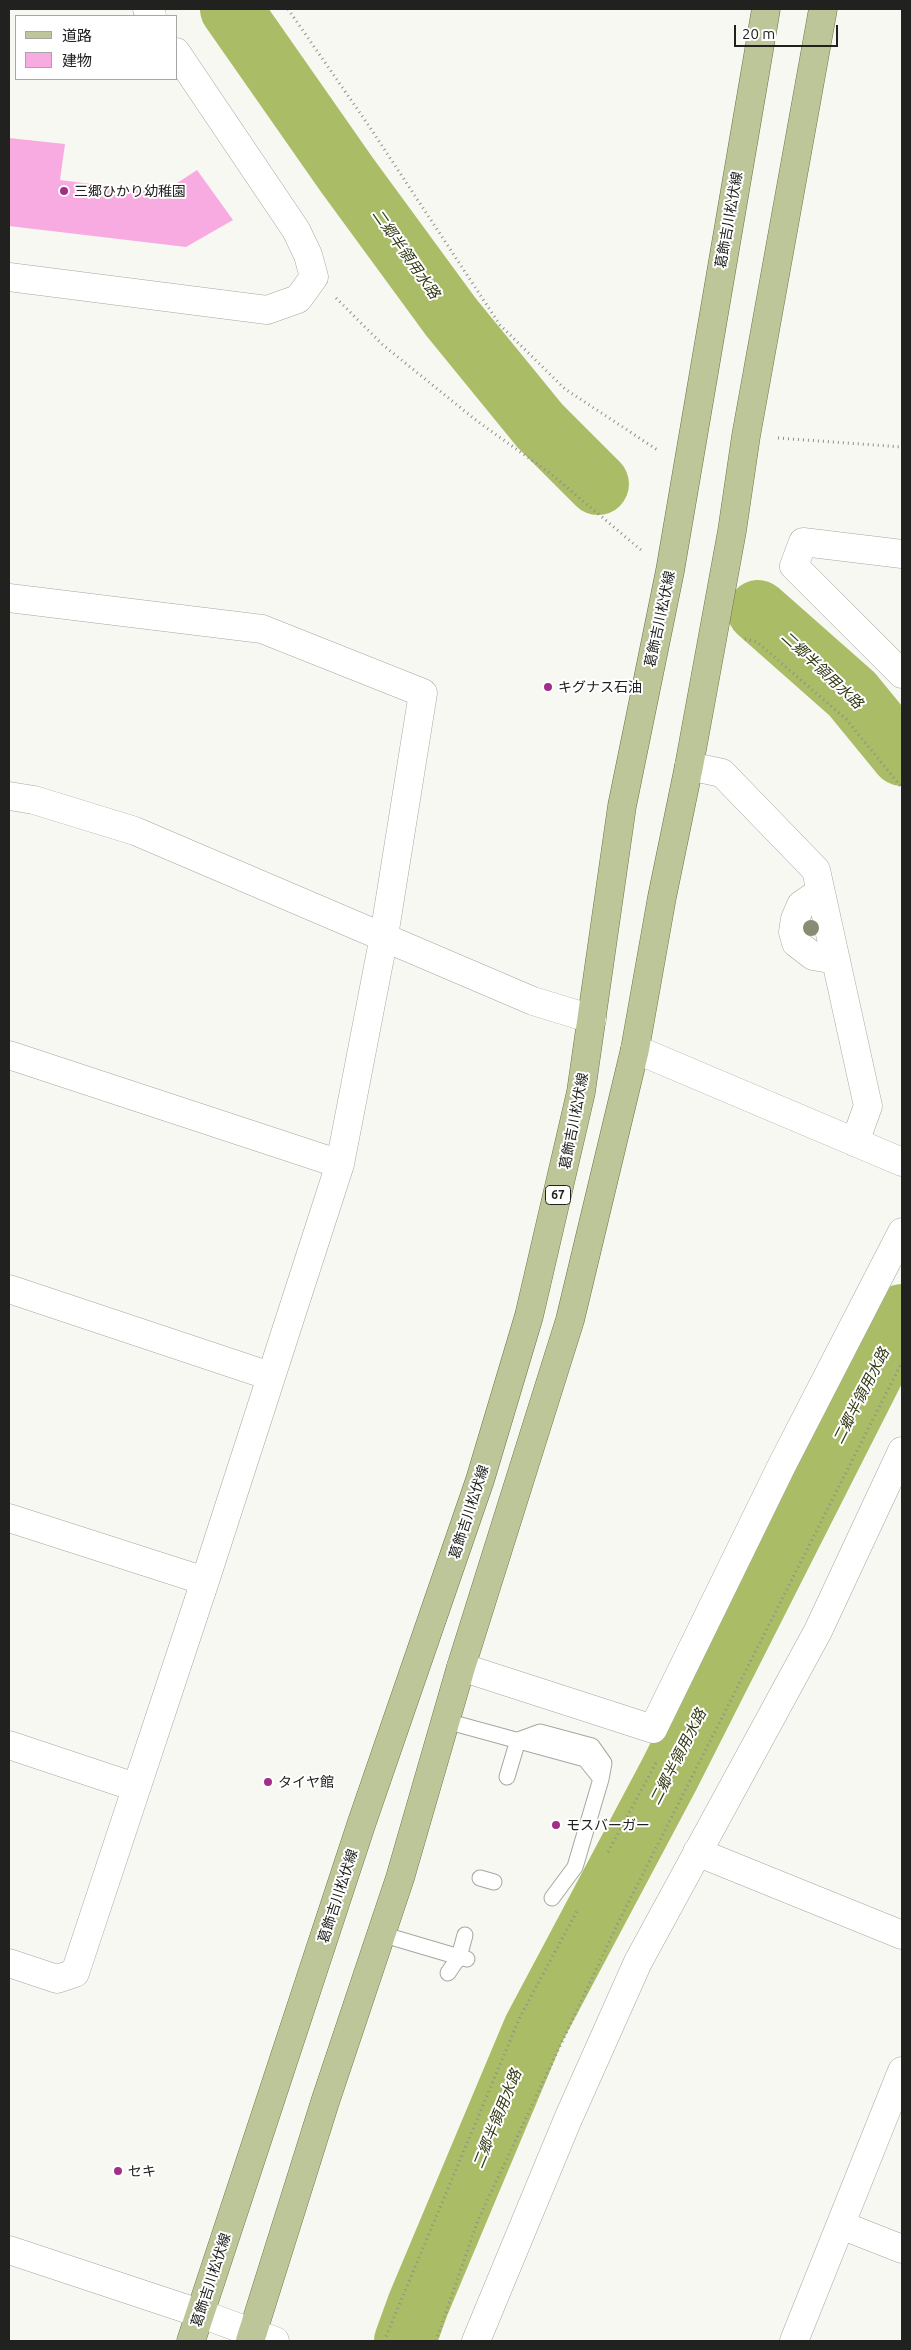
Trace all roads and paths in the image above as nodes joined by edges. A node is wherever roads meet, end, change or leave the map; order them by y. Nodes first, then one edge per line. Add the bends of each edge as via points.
1 (288, 9) edge
2 (766, 9) edge
3 (823, 9) edge
4 (178, 55) edge
5 (9, 277) edge
6 (314, 277) junction
7 (746, 436) junction
8 (902, 447) edge
9 (690, 454) junction
10 (902, 554) edge
11 (670, 571) junction
12 (9, 598) edge
13 (739, 638) dead end
14 (902, 674) edge
15 (689, 766) junction
16 (902, 788) edge
17 (9, 796) edge
18 (384, 936) junction
19 (592, 1020) junction
20 (636, 1049) junction
21 (9, 1056) edge
22 (855, 1142) junction
23 (902, 1162) edge
24 (340, 1164) junction
25 (902, 1232) edge
26 (9, 1289) edge
27 (902, 1362) edge
28 (270, 1376) junction
29 (902, 1451) edge
30 (9, 1518) edge
31 (204, 1582) junction
32 (462, 1667) junction
33 (446, 1721) junction
34 (518, 1740) junction
35 (9, 1745) edge
36 (660, 1755) dead end
37 (508, 1777) dead end
38 (135, 1786) junction
39 (698, 1852) junction
40 (604, 1860) dead end
41 (552, 1898) dead end
42 (581, 1904) dead end
43 (381, 1934) junction
44 (902, 1934) edge
45 (465, 1935) dead end
46 (463, 1958) junction
47 (9, 1964) edge
48 (448, 1973) dead end
49 (902, 2071) edge
50 (841, 2225) junction
51 (9, 2250) edge
52 (902, 2250) edge
53 (199, 2313) junction
54 (259, 2338) edge
55 (191, 2341) edge
56 (384, 2341) edge
57 (436, 2341) edge
58 (476, 2341) edge
59 (794, 2341) edge

1 - 9 path via 500,325 565,389 658,451
2 - 9 main road, 葛飾吉川松伏線 / 67
3 - 7 main road
4 - 6 street via 296,230
5 - 6 street via 267,310 298,299
6 - 11 path via 383,345 551,474
7 - 8 path
7 - 15 main road
9 - 11 main road, 葛飾吉川松伏線 / 67
10 - 14 street via 803,542 794,566
11 - 19 main road, 葛飾吉川松伏線 / 67 via 622,806
12 - 18 street via 262,629 423,693
13 - 16 path via 757,642 846,718
15 - 20 main road
15 - 22 street via 722,773 816,870 868,1106
17 - 18 street via 34,800 135,831
18 - 19 street via 533,1001
18 - 24 street
19 - 53 main road, 葛飾吉川松伏線 / 67 via 581,1092 534,1297 483,1470
20 - 22 street
20 - 32 main road via 570,1320
21 - 24 street
22 - 23 street
24 - 28 street
25 - 32 street via 782,1465 653,1729
26 - 28 street
27 - 57 path via 618,1923 478,2220
28 - 31 street
29 - 39 street via 818,1630
30 - 31 street
31 - 38 street
32 - 33 main road
33 - 34 lane
33 - 43 main road
34 - 37 lane
34 - 41 lane via 585,1759 601,1779 575,1867
35 - 38 street
36 - 40 path
38 - 47 street via 75,1973 57,1980
39 - 44 street
39 - 58 street via 638,1962 568,2119
42 - 56 path via 520,2017
43 - 46 lane
43 - 54 main road via 322,2112
45 - 46 lane
46 - 48 lane
49 - 50 street
50 - 52 street
50 - 59 street
51 - 53 street
53 - 54 street
53 - 55 main road, 葛飾吉川松伏線 / 67

